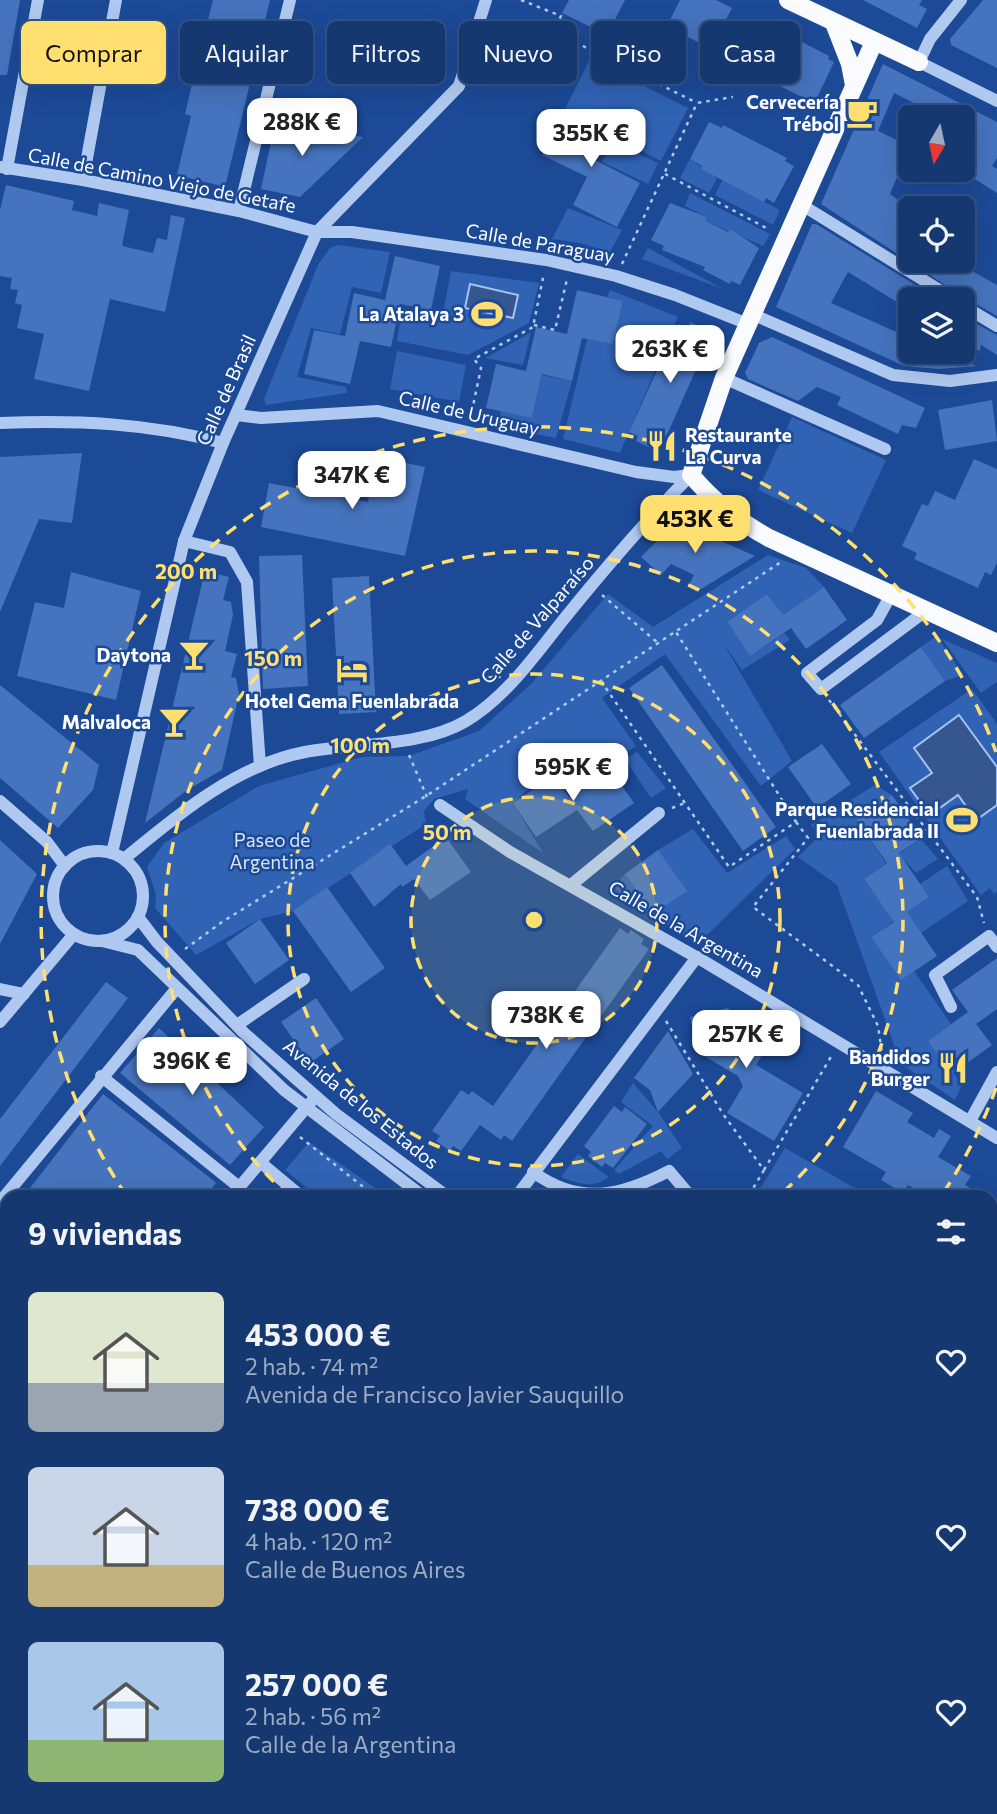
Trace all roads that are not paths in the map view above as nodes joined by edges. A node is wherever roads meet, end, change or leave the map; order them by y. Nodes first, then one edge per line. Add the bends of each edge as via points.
1 (38, 0) edge
2 (116, 0) edge
3 (289, 0) edge
4 (486, 0) edge
5 (788, 0) edge
6 (961, 0) edge
7 (834, 23) junction
8 (874, 42) junction
9 (919, 62) junction
10 (853, 85) junction
11 (997, 101) edge
12 (4, 168) edge
13 (83, 180) junction
14 (802, 205) junction
15 (239, 211) junction
16 (317, 232) junction
17 (935, 287) edge
18 (975, 313) edge
19 (751, 319) junction
20 (997, 326) edge
21 (997, 376) edge
22 (724, 378) junction
23 (236, 415) junction
24 (0, 423) edge
25 (223, 443) junction
26 (885, 449) dead end
27 (691, 475) junction
28 (184, 541) junction
29 (892, 593) junction
30 (927, 610) junction
31 (997, 643) edge
32 (260, 766) junction
33 (0, 801) edge
34 (440, 805) road end
35 (659, 813) dead end
36 (118, 856) junction
37 (65, 866) junction
38 (571, 885) junction
39 (138, 917) junction
40 (74, 934) junction
41 (103, 941) junction
42 (993, 941) edge
43 (697, 957) junction
44 (304, 979) dead end
45 (177, 988) junction
46 (0, 989) edge
47 (24, 994) junction
48 (951, 1007) dead end
49 (0, 1022) edge
50 (237, 1025) junction
51 (997, 1072) edge
52 (101, 1076) junction
53 (316, 1096) junction
54 (306, 1108) junction
55 (970, 1121) junction
56 (997, 1138) edge
57 (260, 1162) junction
58 (533, 1172) junction
59 (635, 1189) joint
60 (10, 1190) edge
61 (233, 1190) edge
62 (237, 1190) edge
63 (294, 1190) edge
64 (416, 1190) edge
65 (438, 1190) edge
66 (521, 1190) edge
67 (565, 1190) edge
68 (631, 1190) edge
69 (685, 1190) edge

1 - 12 street
2 - 13 street
3 - 15 street
4 - 16 street, Calle de Brasil via 459,86
5 - 7 main road
6 - 9 street via 930,38
7 - 8 main road
7 - 10 main road
8 - 9 main road
8 - 10 main road
9 - 11 street
10 - 14 main road
12 - 13 street, Calle de Camino Viejo de Getafe
13 - 15 street, Calle de Camino Viejo de Getafe
14 - 17 street
14 - 19 main road
15 - 16 street, Calle de Camino Viejo de Getafe
16 - 19 street, Calle de Paraguay via 352,232 546,260 616,276
16 - 23 street, Calle de Brasil
18 - 20 street
19 - 21 street, Calle de Paraguay via 893,375 950,381
19 - 22 main road
22 - 26 street
22 - 27 main road
23 - 25 street, Calle de Brasil
23 - 27 street, Calle de Uruguay via 261,418 378,411 636,472
24 - 25 street via 80,420 184,433
25 - 28 street, Calle de Brasil
27 - 29 main road via 734,519
27 - 32 street, Calle de Valparaíso via 493,701 452,728 302,753
28 - 32 street via 230,552 247,582
28 - 36 street, Calle de Brasil
29 - 30 main road
29 - 30 street via 877,620 807,673 821,689
30 - 31 main road
32 - 36 street, Calle de Valparaíso
33 - 37 street via 47,842
34 - 38 street, Calle de la Argentina via 510,852
35 - 38 street, Calle de la Argentina
36 - 37 street via 87,853
36 - 39 street via 133,868 143,892
37 - 40 street via 53,902 64,926
38 - 43 street, Calle de la Argentina
39 - 41 street via 117,937
39 - 50 street, Avenida de los Estados
40 - 41 street
40 - 47 street
41 - 45 street, Avenida de los Estados via 138,950
42 - 48 street via 935,975
43 - 55 street, Calle de la Argentina
43 - 58 street
44 - 50 street
45 - 52 street
45 - 54 street, Avenida de los Estados
46 - 47 street
47 - 49 street
50 - 53 street, Avenida de los Estados
51 - 55 street
52 - 60 street
52 - 61 street
53 - 54 street
53 - 65 street, Avenida de los Estados
54 - 57 street
54 - 64 street, Avenida de los Estados
55 - 56 street, Calle de la Argentina
57 - 62 street
57 - 63 street
58 - 66 street
58 - 67 street
59 - 68 street
59 - 69 street via 669,1171

